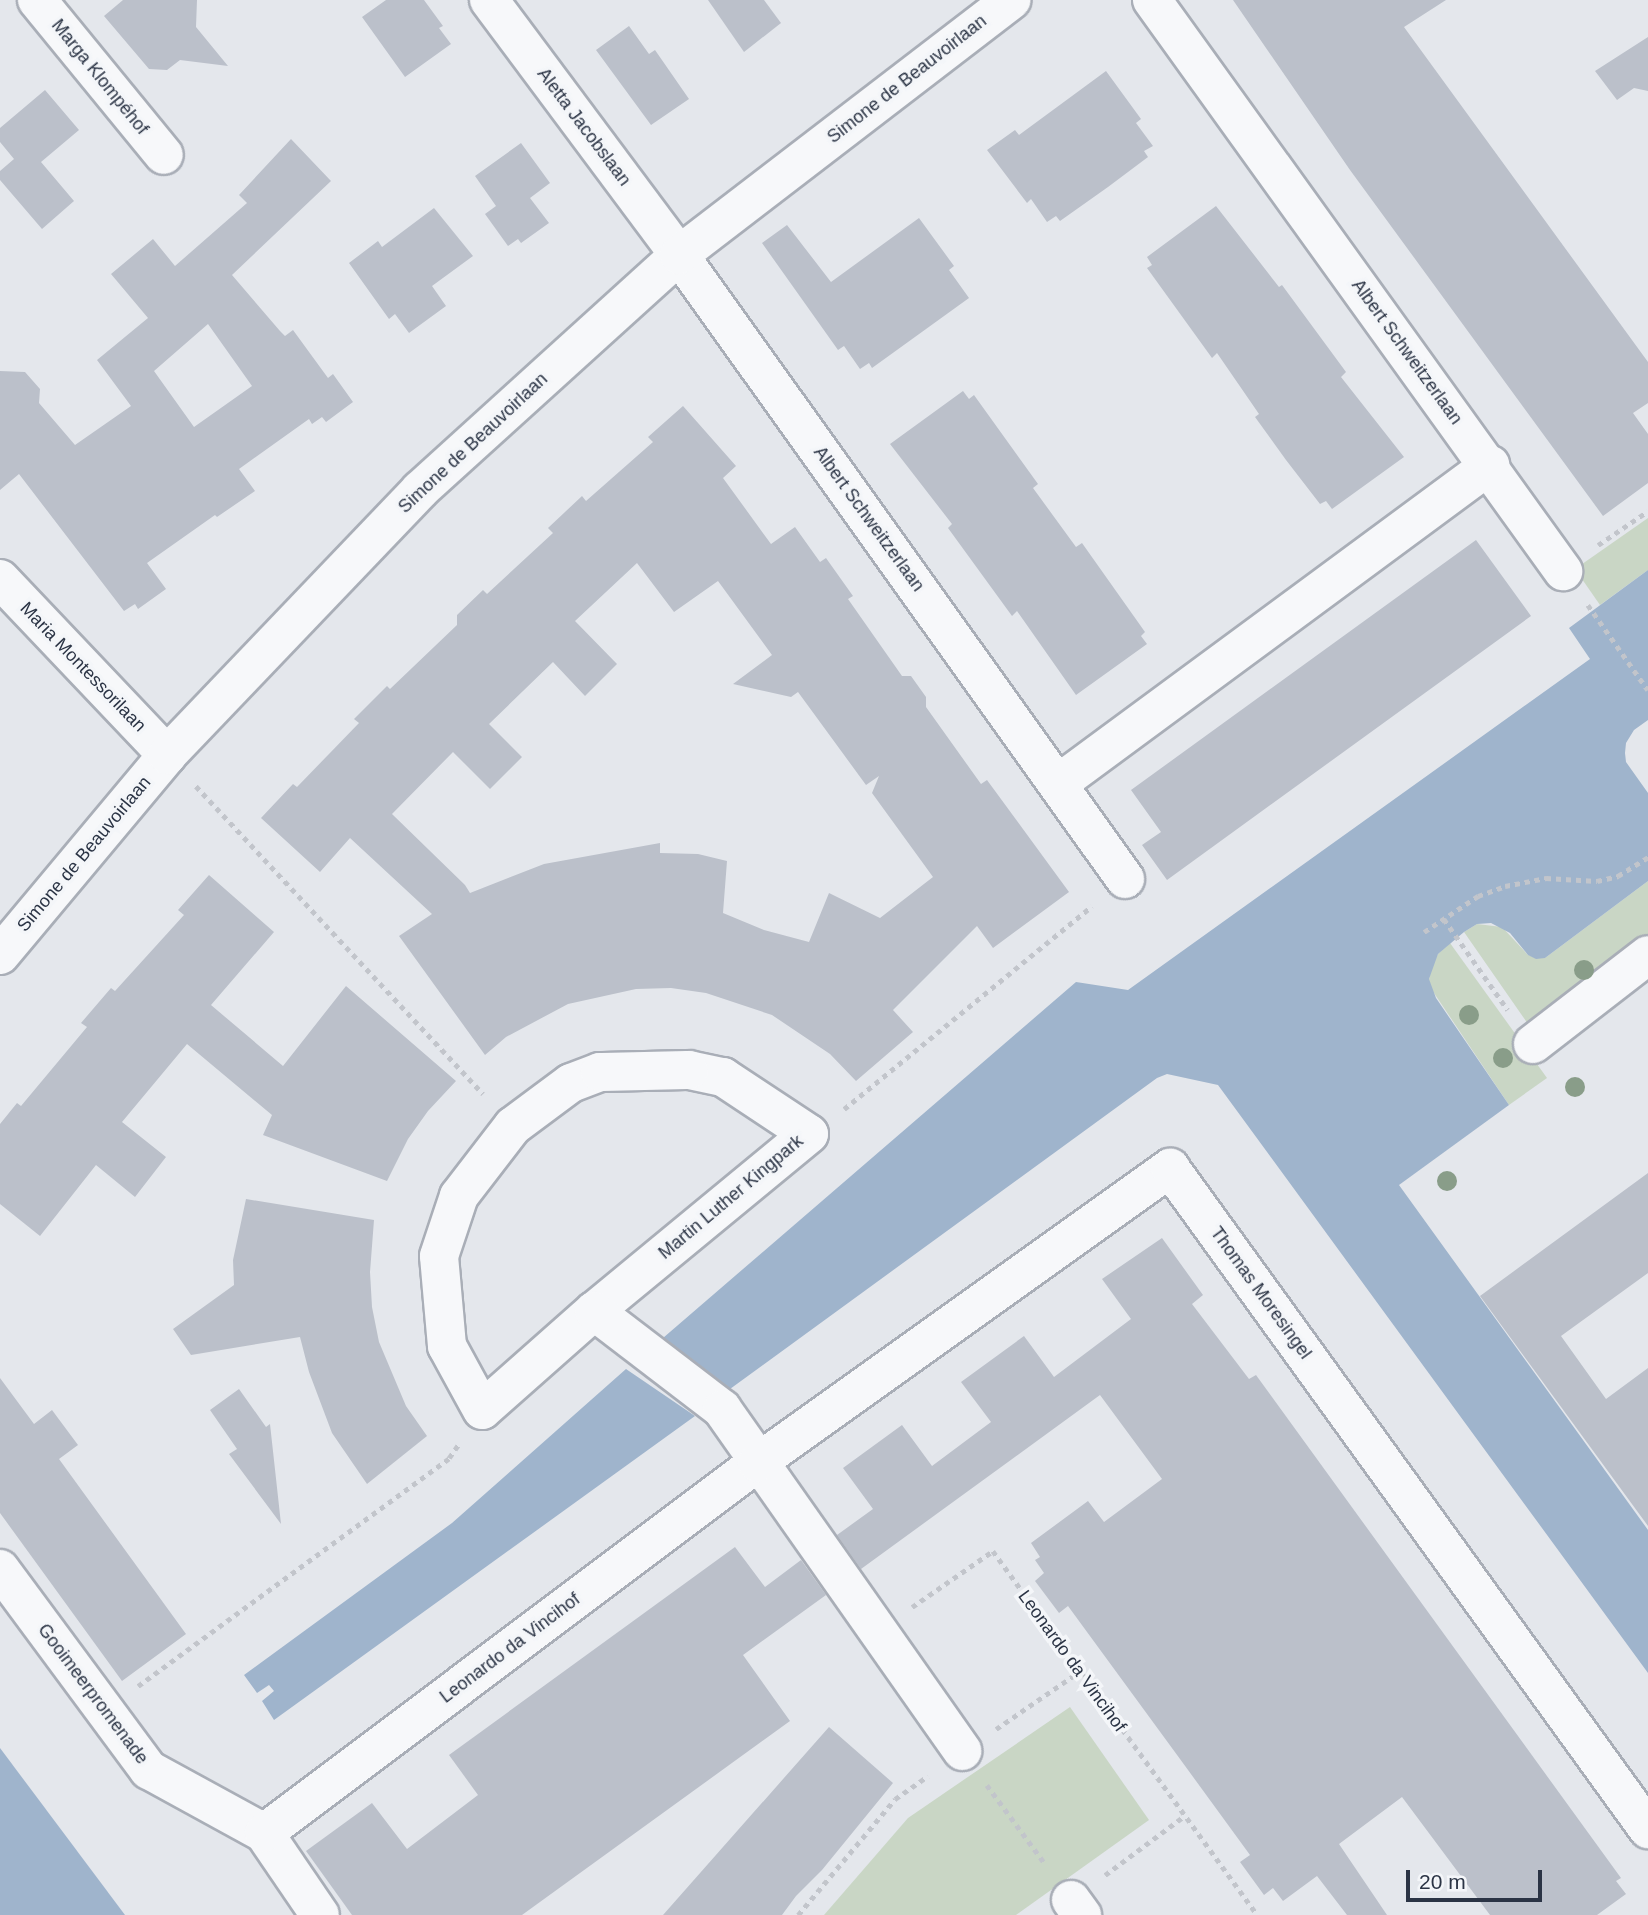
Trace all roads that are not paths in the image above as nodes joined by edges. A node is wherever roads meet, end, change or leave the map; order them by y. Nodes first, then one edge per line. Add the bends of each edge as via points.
1 (37, 0) edge
2 (489, 0) edge
3 (1011, 0) edge
4 (1152, 0) edge
5 (164, 155) dead end
6 (679, 255) junction
7 (1490, 466) junction
8 (1563, 571) road end
9 (0, 579) edge
10 (167, 755) junction
11 (1059, 783) junction
12 (1125, 879) road end
13 (0, 955) edge
14 (1648, 955) edge
15 (1533, 1044) dead end
16 (594, 1311) junction
17 (757, 1462) junction
18 (0, 1569) edge
19 (962, 1751) road end
20 (1648, 1829) edge
21 (264, 1833) junction
22 (320, 1915) edge

1 - 5 street, Marga Klompéhof
2 - 6 street, Aletta Jacobslaan
3 - 6 street, Simone de Beauvoirlaan
4 - 7 street, Albert Schweitzerlaan
6 - 10 street, Simone de Beauvoirlaan via 420,490
6 - 11 street, Albert Schweitzerlaan
7 - 8 street, Albert Schweitzerlaan
7 - 11 street
9 - 10 street, Maria Montessorilaan
10 - 13 street, Simone de Beauvoirlaan
11 - 12 street, Albert Schweitzerlaan
14 - 15 street
16 - 16 street, Martin Luther Kingpark via 809,1134 723,1077 689,1070 600,1073 571,1083 513,1126 459,1196 439,1255 447,1346 482,1410
16 - 17 street via 722,1409
17 - 19 street
17 - 20 street, Thomas Moresingel via 1170,1168
17 - 21 street, Leonardo da Vincihof
18 - 21 street, Gooimeerpromenade via 149,1770
21 - 22 street, Gooimeerpromenade

